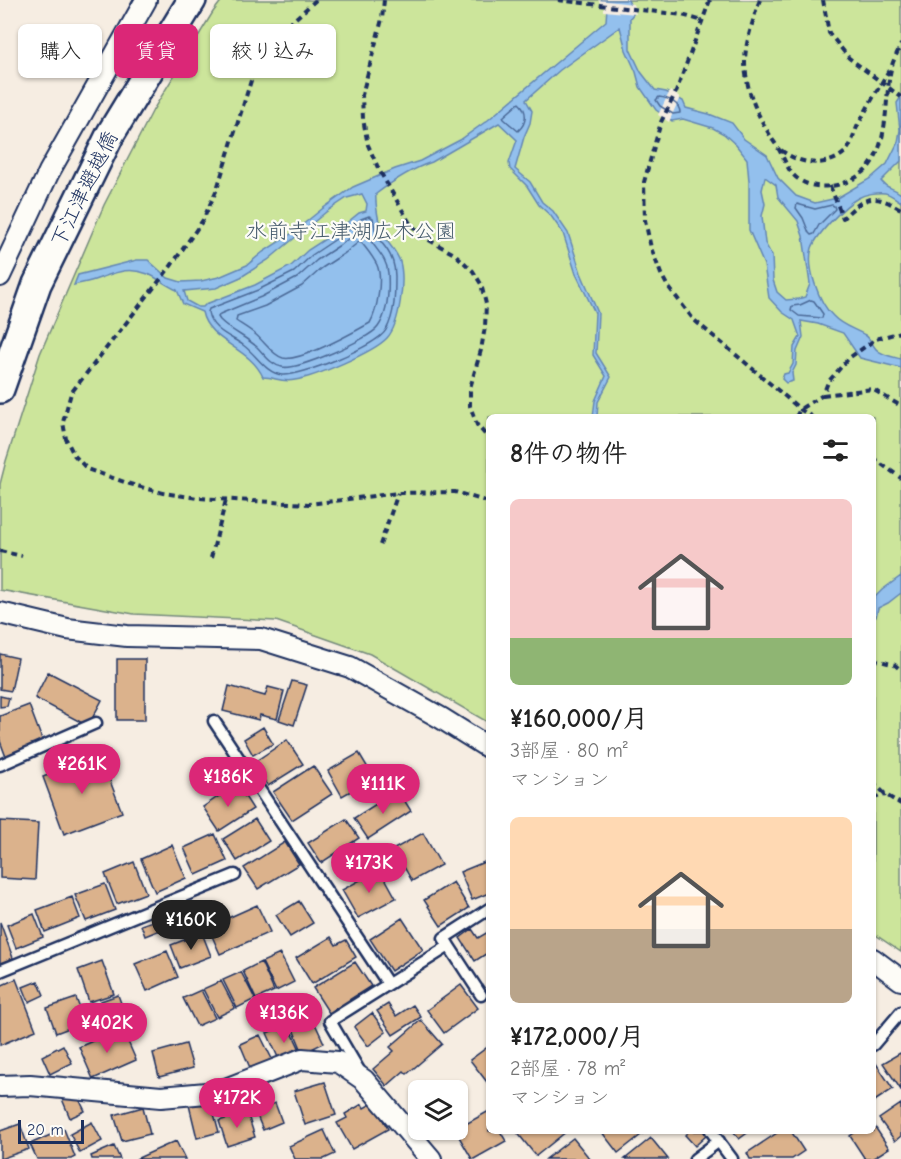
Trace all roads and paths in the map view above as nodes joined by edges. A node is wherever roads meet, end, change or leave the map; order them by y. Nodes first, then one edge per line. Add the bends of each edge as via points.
1 (146, 0) edge
2 (192, 0) edge
3 (316, 0) edge
4 (384, 0) edge
5 (558, 0) edge
6 (710, 0) edge
7 (760, 0) edge
8 (823, 0) edge
9 (703, 21) junction
10 (901, 44) edge
11 (891, 67) junction
12 (882, 83) junction
13 (888, 88) junction
14 (901, 97) edge
15 (778, 148) junction
16 (830, 186) junction
17 (901, 209) edge
18 (0, 276) edge
19 (901, 332) edge
20 (0, 389) edge
21 (823, 395) junction
22 (901, 406) edge
23 (800, 409) junction
24 (798, 414) edge
25 (808, 414) edge
26 (486, 436) edge
27 (876, 461) edge
28 (901, 478) edge
29 (398, 493) junction
30 (226, 500) junction
31 (486, 501) edge
32 (380, 545) dead end
33 (0, 551) edge
34 (22, 556) dead end
35 (211, 558) dead end
36 (0, 613) edge
37 (876, 660) edge
38 (901, 670) edge
39 (214, 721) dead end
40 (96, 723) dead end
41 (486, 746) edge
42 (0, 765) edge
43 (876, 785) edge
44 (886, 795) junction
45 (876, 797) edge
46 (901, 804) edge
47 (235, 875) dead end
48 (486, 911) edge
49 (449, 946) junction
50 (876, 961) edge
51 (0, 971) edge
52 (901, 980) edge
53 (388, 984) junction
54 (481, 995) dead end
55 (901, 1012) edge
56 (876, 1041) edge
57 (364, 1080) junction
58 (0, 1086) edge
59 (713, 1134) edge
60 (719, 1141) junction
61 (431, 1159) edge
62 (695, 1159) edge
63 (732, 1159) edge

1 - 18 street via 49,172
2 - 20 street, 下江津避越僑 via 111,133 37,285
3 - 30 path via 276,36 254,71 217,189 203,220 71,393 63,422 66,439 87,469 163,493
4 - 26 path via 362,95 368,145 411,225 456,255 481,284 486,304 485,327 470,388 470,406
5 - 9 path
6 - 9 path
7 - 15 path via 745,53 746,74 753,104
8 - 12 path via 829,33 849,58
9 - 23 path via 661,122 644,183 651,248 674,296 694,320
10 - 11 path
11 - 12 path
11 - 13 path
12 - 13 path
12 - 15 path via 843,154 807,163
13 - 14 path
13 - 16 path via 884,127 876,153 866,169 850,181
15 - 16 path via 798,179
16 - 17 path via 843,218 864,200 878,199
19 - 21 path via 876,339 849,358 828,382
21 - 22 path via 873,389
21 - 23 path
23 - 24 path
23 - 25 path
27 - 28 path
29 - 30 path via 309,504
29 - 31 path via 454,492
29 - 32 path
30 - 35 path
33 - 34 path
36 - 41 street via 127,636 261,639 350,667
37 - 38 path
39 - 53 lane
40 - 42 lane
43 - 44 path
44 - 45 path
44 - 46 path
47 - 51 lane
48 - 49 lane via 444,938
49 - 53 lane
49 - 54 lane
50 - 52 street
53 - 57 lane via 330,1021
55 - 56 lane
57 - 58 street via 338,1062 302,1059 218,1092 161,1098 30,1085
57 - 61 street
59 - 60 lane
60 - 62 lane
60 - 63 lane

